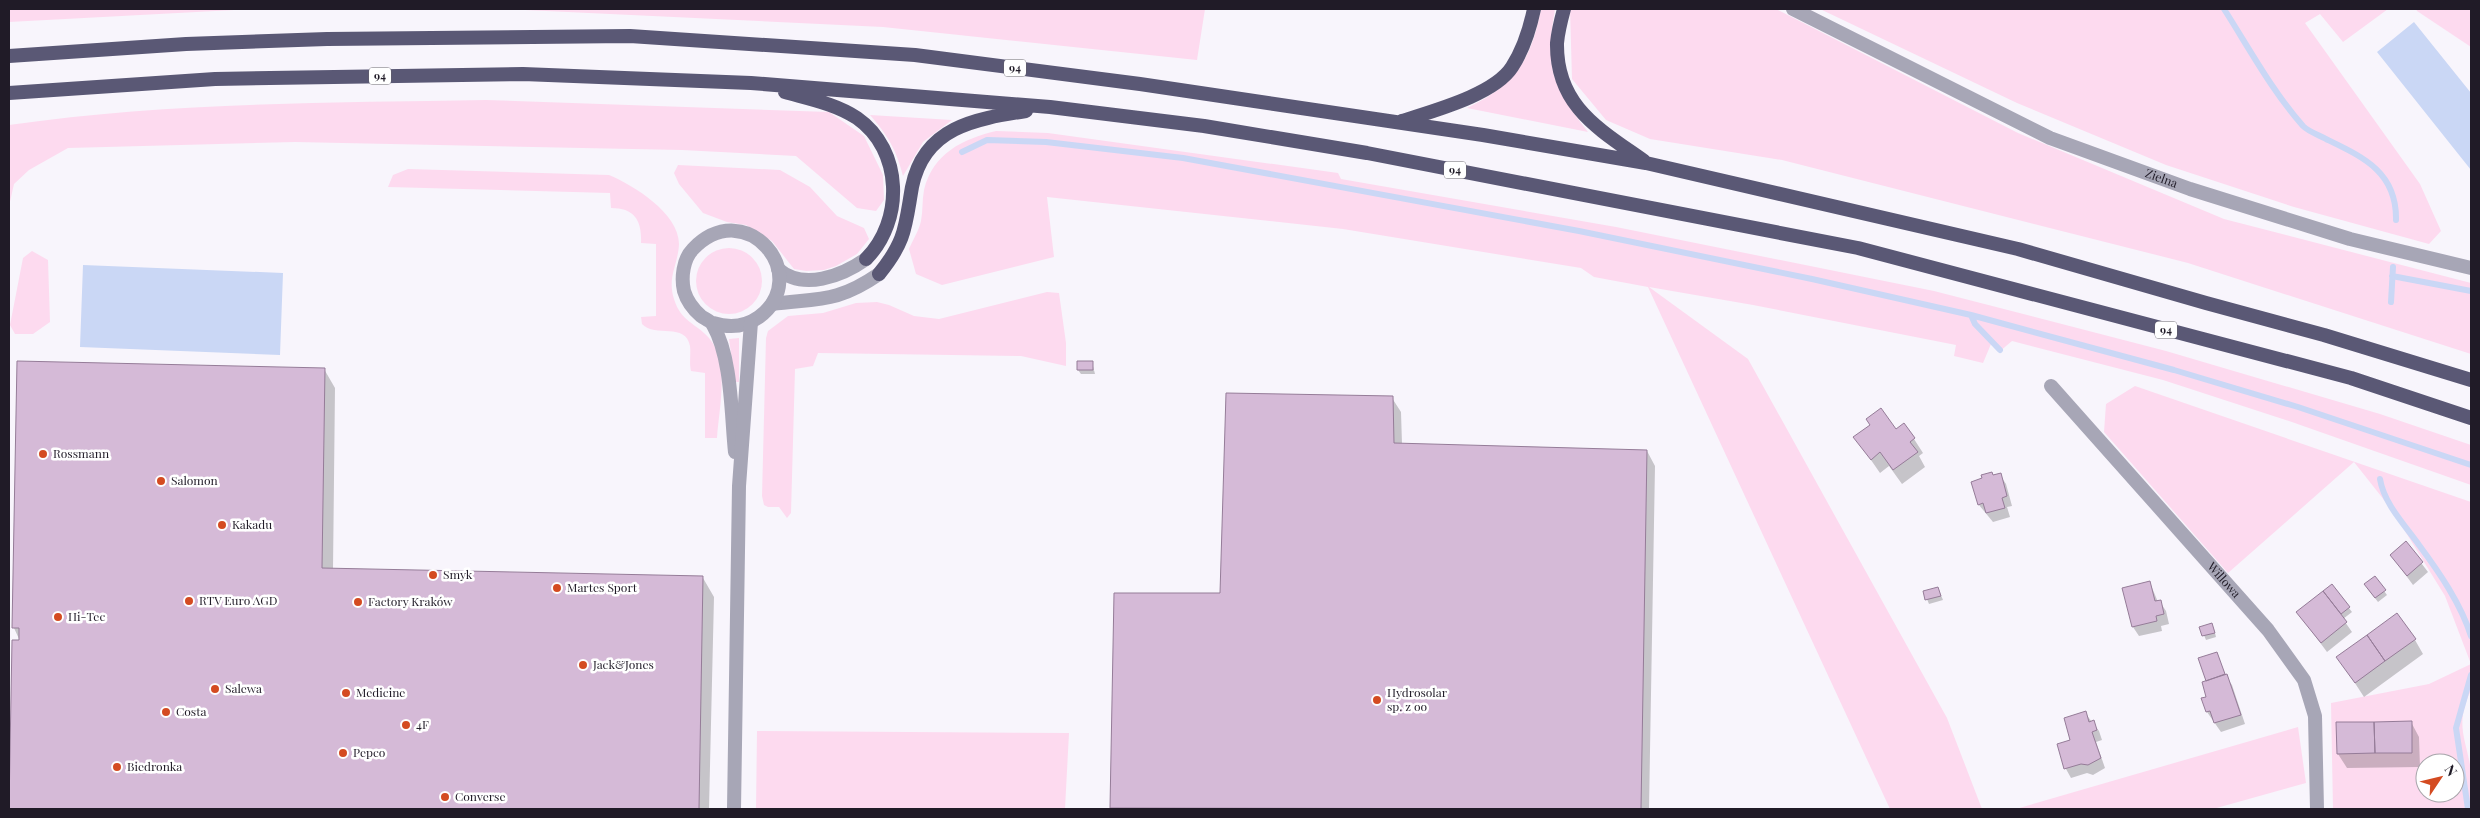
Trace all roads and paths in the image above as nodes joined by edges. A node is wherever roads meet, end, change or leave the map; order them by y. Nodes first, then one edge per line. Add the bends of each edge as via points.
1 (1534, 9) edge
2 (1564, 9) edge
3 (1793, 9) edge
4 (9, 56) edge
5 (751, 83) junction
6 (9, 93) edge
7 (1050, 107) junction
8 (1398, 122) junction
9 (1646, 163) junction
10 (866, 259) joint
11 (2471, 268) edge
12 (778, 269) junction
13 (879, 274) joint
14 (772, 304) junction
15 (751, 322) junction
16 (712, 323) junction
17 (2471, 380) edge
18 (2052, 386) dead end
19 (2471, 418) edge
20 (739, 486) junction
21 (734, 809) edge
22 (2317, 809) edge

1 - 8 highway via 1523,45 1505,73 1471,96
2 - 9 highway via 1557,42 1567,94 1593,125
3 - 11 street, Zielna via 2050,138 2190,189 2341,236
4 - 8 highway, 94 via 195,44 630,36 915,56 1140,84
5 - 6 highway, 94 via 523,74 321,76
5 - 7 highway, 94
5 - 10 highway via 832,106 857,119 882,146 894,184 893,202 884,234
7 - 13 highway via 978,119 941,136 921,160 902,240
7 - 19 highway, 94 via 1204,126 1367,153 1858,248 2351,378
8 - 9 highway, 94
9 - 17 highway, 94 via 2018,249
10 - 12 street via 843,273 814,280 788,278
12 - 14 street via 779,279
12 - 16 street via 766,245 747,233 724,230 704,238 684,264 684,292 690,305
13 - 14 street via 861,287 832,298
14 - 15 street
15 - 16 street via 742,326
15 - 20 street
16 - 20 street via 725,356
18 - 22 street, Willowa via 2268,630 2304,680 2315,716
20 - 21 street

